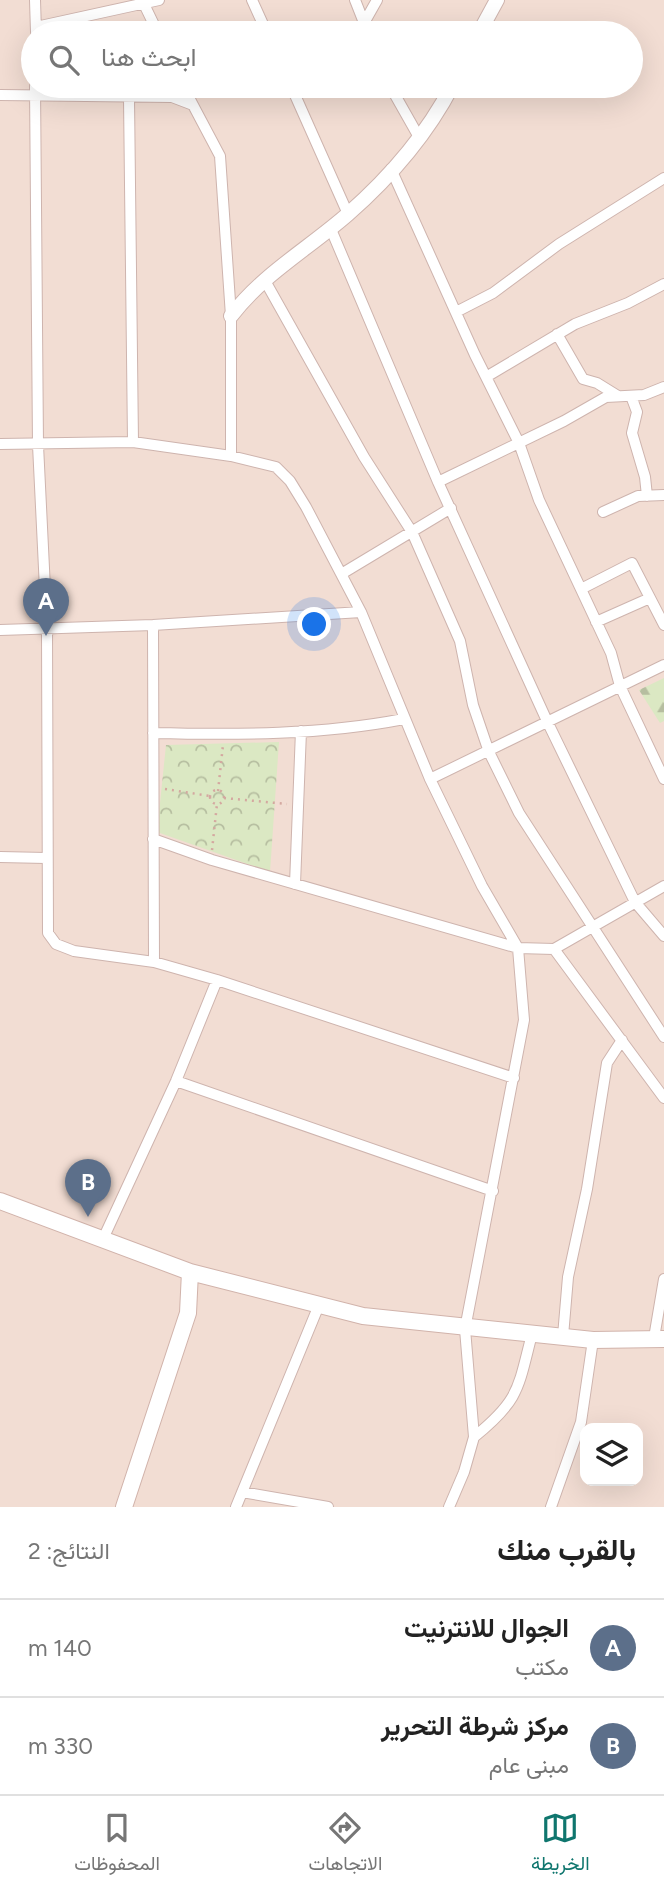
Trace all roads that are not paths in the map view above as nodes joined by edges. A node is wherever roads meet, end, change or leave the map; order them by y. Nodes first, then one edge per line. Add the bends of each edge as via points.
1 (36, 0) edge
2 (158, 0) edge
3 (252, 0) edge
4 (355, 0) edge
5 (377, 0) edge
6 (497, 0) edge
7 (143, 2) junction
8 (36, 21) edge
9 (70, 21) edge
10 (152, 21) edge
11 (262, 21) edge
12 (363, 21) edge
13 (369, 21) edge
14 (486, 21) edge
15 (21, 92) edge
16 (0, 95) edge
17 (35, 98) edge
18 (129, 98) edge
19 (174, 98) edge
20 (189, 98) edge
21 (295, 98) edge
22 (397, 98) edge
23 (445, 98) edge
24 (192, 105) junction
25 (420, 139) junction
26 (391, 169) junction
27 (664, 178) edge
28 (348, 214) junction
29 (330, 227) junction
30 (264, 279) junction
31 (664, 284) edge
32 (456, 312) junction
33 (231, 316) junction
34 (557, 334) junction
35 (486, 377) junction
36 (664, 387) edge
37 (631, 396) junction
38 (618, 397) junction
39 (133, 442) junction
40 (519, 443) junction
41 (0, 444) edge
42 (38, 445) junction
43 (231, 456) junction
44 (438, 482) junction
45 (664, 495) edge
46 (647, 496) junction
47 (451, 509) junction
48 (603, 512) dead end
49 (412, 532) junction
50 (343, 573) junction
51 (581, 589) junction
52 (650, 598) junction
53 (360, 612) junction
54 (597, 622) junction
55 (153, 625) junction
56 (664, 625) edge
57 (0, 630) edge
58 (47, 630) junction
59 (664, 665) edge
60 (620, 686) junction
61 (404, 719) junction
62 (547, 721) junction
63 (301, 731) junction
64 (153, 733) junction
65 (489, 752) junction
66 (430, 779) junction
67 (664, 779) edge
68 (153, 839) junction
69 (0, 857) edge
70 (46, 858) junction
71 (295, 884) junction
72 (664, 886) edge
73 (635, 902) junction
74 (591, 927) junction
75 (664, 936) edge
76 (518, 948) junction
77 (554, 949) junction
78 (154, 962) junction
79 (217, 980) junction
80 (664, 1037) edge
81 (622, 1040) junction
82 (514, 1078) junction
83 (176, 1081) junction
84 (664, 1098) edge
85 (493, 1191) junction
86 (0, 1201) edge
87 (0, 1214) edge
88 (50, 1220) junction
89 (103, 1239) junction
90 (190, 1272) junction
91 (664, 1279) edge
92 (318, 1305) junction
93 (465, 1329) junction
94 (532, 1334) junction
95 (563, 1336) junction
96 (659, 1339) edge
97 (593, 1340) junction
98 (474, 1437) junction
99 (242, 1492) junction
100 (124, 1507) edge
101 (236, 1507) edge
102 (328, 1507) edge
103 (449, 1507) edge
104 (551, 1507) edge

1 - 8 street
2 - 7 street
3 - 11 street
4 - 12 street
5 - 13 street
6 - 14 street
7 - 9 street
7 - 10 street
15 - 16 street
17 - 42 street
18 - 39 street
19 - 24 street
20 - 24 street
21 - 28 street
22 - 25 street
23 - 25 street
24 - 33 street via 220,156
25 - 26 street
26 - 28 street
26 - 32 street
27 - 32 street via 559,244 493,293
28 - 29 street
29 - 30 street
29 - 44 street
30 - 33 street
30 - 49 street via 364,457
31 - 34 street
32 - 35 street
33 - 43 street
34 - 35 street
34 - 38 street via 583,379
35 - 40 street
36 - 37 street
37 - 38 street
37 - 46 street via 637,412 632,433
38 - 40 street via 606,397
39 - 42 street
39 - 43 street
40 - 44 street
40 - 51 street via 539,500
41 - 42 street
42 - 58 street
43 - 50 street via 276,467 290,481
44 - 47 street
45 - 46 street
46 - 48 street
47 - 49 street
47 - 62 street
49 - 50 street
49 - 65 street via 460,642
50 - 53 street
51 - 52 street via 632,563
51 - 54 street
52 - 54 street
52 - 56 street
53 - 55 street
53 - 61 street
54 - 60 street
55 - 58 street
55 - 64 street
57 - 58 street
58 - 70 street
59 - 60 street
60 - 62 street
60 - 67 street
61 - 63 street via 357,728
61 - 66 street
62 - 65 street
62 - 73 street
63 - 64 street
63 - 71 street
64 - 68 street
65 - 66 street
65 - 74 street via 519,813
66 - 76 street
68 - 71 street
68 - 78 street
69 - 70 street
70 - 78 street via 48,933 56,944 74,951
71 - 76 street
72 - 73 street
73 - 74 street
73 - 75 street
74 - 77 street
74 - 80 street
76 - 77 street
76 - 82 street via 524,1020
77 - 81 street
78 - 79 street
79 - 82 street
79 - 83 street
81 - 84 street
81 - 95 street via 607,1063 568,1277
82 - 85 street
83 - 85 street
83 - 89 street
85 - 93 street
86 - 88 main road
87 - 88 main road
88 - 89 main road
89 - 90 main road
90 - 92 main road
90 - 100 main road via 188,1313
91 - 96 street
92 - 93 main road via 363,1316
92 - 99 street
93 - 94 main road
93 - 98 street
94 - 95 main road
94 - 98 street via 519,1386 507,1409
95 - 97 main road
96 - 97 main road
97 - 104 street via 581,1422
98 - 103 street
99 - 101 street
99 - 102 street

